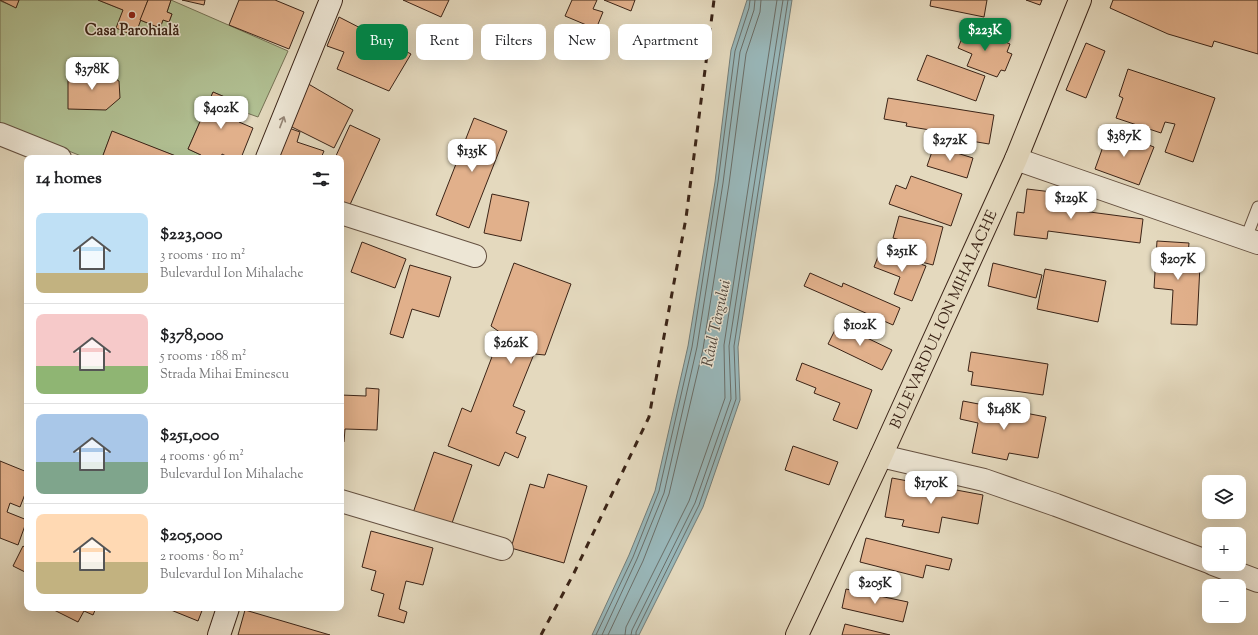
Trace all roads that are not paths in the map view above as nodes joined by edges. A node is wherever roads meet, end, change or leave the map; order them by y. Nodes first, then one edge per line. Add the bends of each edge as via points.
1 (331, 0) edge
2 (1080, 0) edge
3 (0, 134) edge
4 (52, 155) edge
5 (268, 155) edge
6 (1016, 159) junction
7 (1258, 207) edge
8 (344, 214) edge
9 (1252, 240) edge
10 (475, 256) dead end
11 (881, 456) junction
12 (344, 502) edge
13 (502, 549) dead end
14 (1202, 559) edge
15 (1232, 571) edge
16 (1258, 581) edge
17 (227, 611) edge
18 (219, 635) edge
19 (797, 635) edge

5 -> 1 street
2 - 6 highway, BULEVARDUL ION MIHALACHE
3 - 4 street
6 - 9 street
6 - 11 highway, BULEVARDUL ION MIHALACHE
7 - 9 lane
8 - 10 street
11 - 14 street via 984,480
11 - 19 highway, BULEVARDUL ION MIHALACHE
12 - 13 street
15 - 16 street
17 - 18 street

